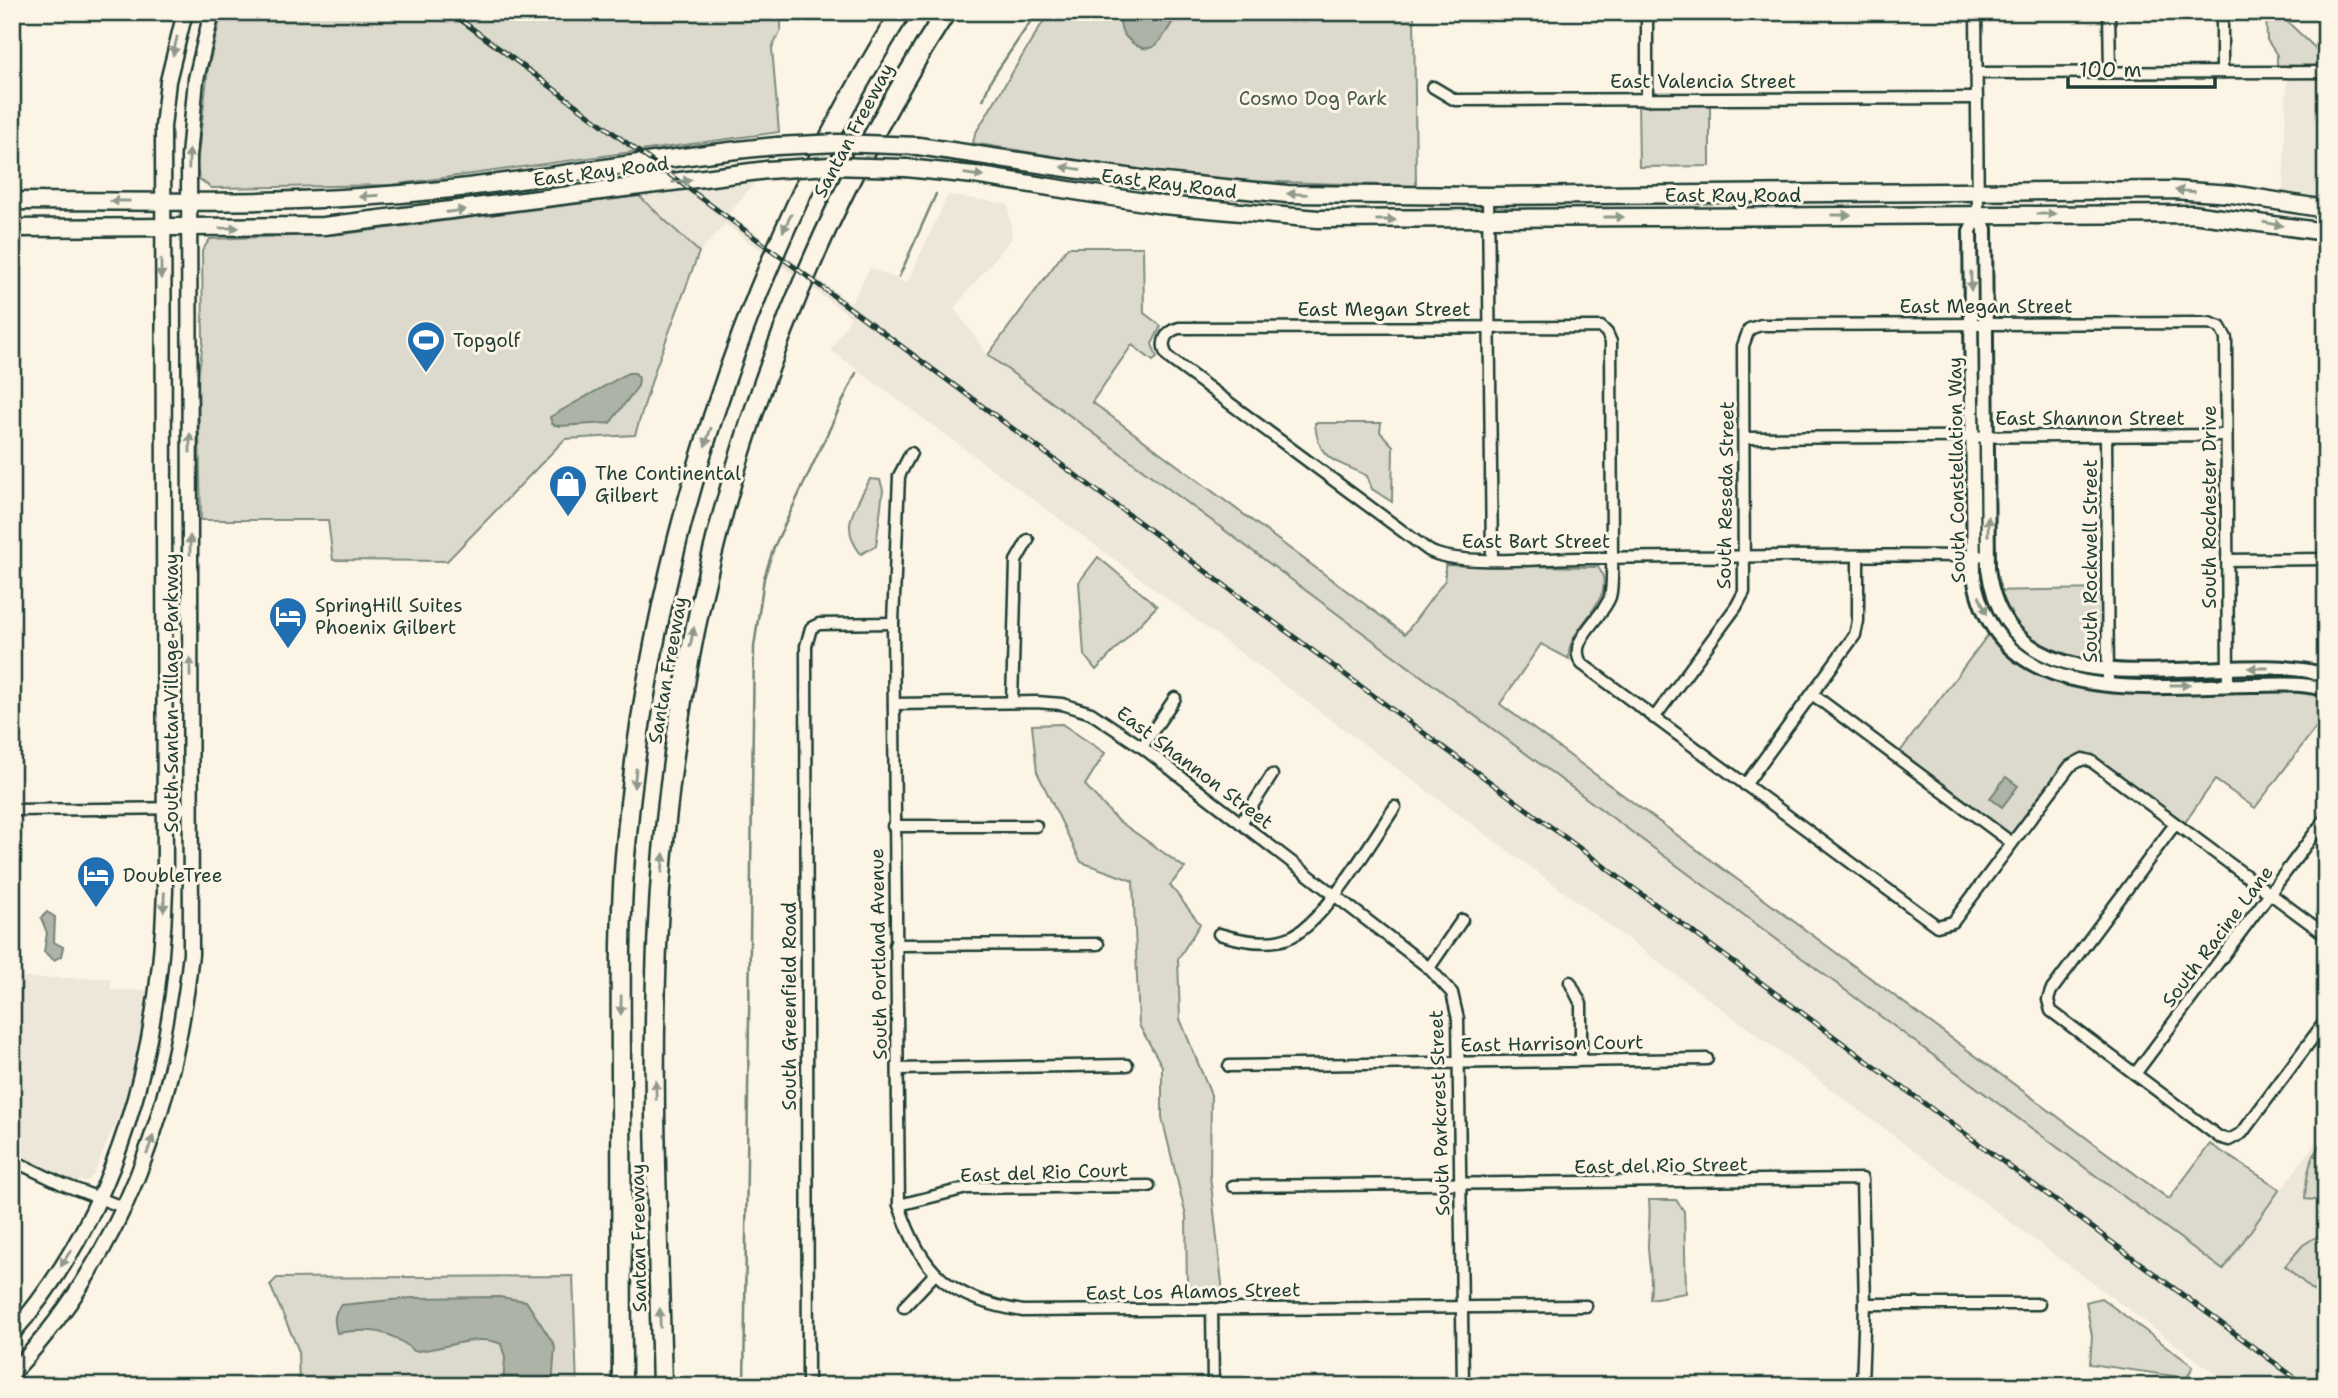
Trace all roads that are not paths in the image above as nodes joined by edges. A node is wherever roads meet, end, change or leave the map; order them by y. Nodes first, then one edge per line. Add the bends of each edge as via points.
1 (185, 12) edge
2 (212, 12) edge
3 (901, 12) edge
4 (946, 12) edge
5 (1647, 12) edge
6 (1976, 12) edge
7 (2109, 12) edge
8 (2222, 12) edge
9 (2110, 72) junction
10 (2222, 72) junction
11 (2326, 72) edge
12 (1976, 73) junction
13 (1433, 87) dead end
14 (1977, 98) junction
15 (1647, 100) junction
16 (1488, 195) junction
17 (12, 201) edge
18 (161, 201) junction
19 (189, 201) junction
20 (1977, 203) junction
21 (2326, 209) edge
22 (1488, 218) junction
23 (161, 227) junction
24 (12, 228) edge
25 (189, 228) junction
26 (2326, 232) edge
27 (1972, 324) junction
28 (1986, 324) junction
29 (1491, 326) junction
30 (1749, 329) joint
31 (2222, 329) joint
32 (1164, 340) joint
33 (2226, 435) junction
34 (1973, 436) junction
35 (1989, 436) junction
36 (2106, 436) junction
37 (1745, 438) junction
38 (911, 453) dead end
39 (163, 511) junction
40 (190, 512) junction
41 (1028, 540) dead end
42 (1973, 556) junction
43 (1988, 556) junction
44 (1746, 557) junction
45 (1858, 557) junction
46 (1612, 558) junction
47 (1492, 559) junction
48 (2326, 559) edge
49 (2227, 560) junction
50 (893, 623) junction
51 (2227, 668) junction
52 (2108, 670) junction
53 (2326, 675) edge
54 (2228, 685) junction
55 (2110, 686) junction
56 (2326, 690) edge
57 (1812, 694) junction
58 (1175, 698) dead end
59 (1012, 702) junction
60 (894, 704) junction
61 (1654, 718) junction
62 (1142, 747) junction
63 (1272, 775) dead end
64 (1745, 785) junction
65 (1395, 807) dead end
66 (190, 808) junction
67 (165, 809) junction
68 (12, 810) edge
69 (2326, 818) edge
70 (1241, 823) junction
71 (2175, 824) junction
72 (1036, 825) dead end
73 (893, 826) junction
74 (2012, 843) junction
75 (2270, 894) junction
76 (1334, 895) junction
77 (1462, 920) dead end
78 (1219, 934) dead end
79 (2326, 935) edge
80 (1098, 944) dead end
81 (895, 945) junction
82 (1429, 968) junction
83 (1570, 982) dead end
84 (2326, 1020) edge
85 (1707, 1059) dead end
86 (1581, 1060) junction
87 (1457, 1061) junction
88 (1127, 1065) dead end
89 (1229, 1066) dead end
90 (898, 1069) junction
91 (2136, 1074) junction
92 (12, 1160) edge
93 (1460, 1185) junction
94 (1149, 1186) dead end
95 (1233, 1186) dead end
96 (99, 1198) junction
97 (899, 1205) junction
98 (125, 1208) junction
99 (934, 1275) junction
100 (1865, 1304) junction
101 (2039, 1304) dead end
102 (1461, 1306) junction
103 (1586, 1306) dead end
104 (904, 1307) dead end
105 (1212, 1309) junction
106 (12, 1334) edge
107 (12, 1373) edge
108 (622, 1386) edge
109 (662, 1386) edge
110 (808, 1386) edge
111 (1213, 1386) edge
112 (1463, 1386) edge
113 (1862, 1386) edge

1 -> 18 main road, South Santan Village Parkway via 168,81
19 -> 2 main road, South Santan Village Parkway via 193,102
3 -> 108 highway, Santan Freeway via 783,229 693,484 657,633 625,857
109 -> 4 highway, Santan Freeway via 655,1054 660,891 681,692 722,506 808,265 908,71
5 - 15 street
6 - 12 street
7 - 9 street
8 - 10 street
9 - 10 street
9 - 12 street
10 - 11 street
12 - 14 street
13 - 15 street, East Valencia Street via 1455,100
14 - 15 street, East Valencia Street
14 - 20 street
16 -> 19 main road, East Ray Road, bridge via 1242,191 918,146 850,143 650,160 442,190
16 - 20 main road, East Ray Road
16 - 22 street
18 -> 17 main road, East Ray Road
18 - 19 main road, East Ray Road
18 - 23 main road, South Santan Village Parkway
19 - 25 main road, South Santan Village Parkway
21 -> 20 main road, East Ray Road via 2172,190
22 -> 20 main road, East Ray Road
20 -> 26 main road, East Ray Road via 2192,214
20 -> 27 street, South Constellation Way via 1970,231
20 - 28 street, South Constellation Way via 1985,229
25 -> 22 main road, East Ray Road, bridge via 358,223 767,170 842,166 906,168 1225,212 1318,219
22 - 29 street
23 - 24 main road, East Ray Road
23 - 25 main road, East Ray Road
23 -> 39 main road, South Santan Village Parkway
40 -> 25 main road, South Santan Village Parkway
27 - 28 street, East Megan Street
27 - 30 street, East Megan Street via 1761,325
27 - 34 street, South Constellation Way
28 - 31 street, East Megan Street via 2209,323
28 - 35 street, South Constellation Way
29 - 32 street, East Megan Street via 1179,328
29 - 46 street, East Megan Street via 1594,326 1608,333
29 - 47 street
30 - 37 street, South Reseda Street via 1743,346
31 - 33 street, South Rochester Drive via 2226,338
32 - 47 street, East Bart Street via 1169,358 1430,551 1451,559
33 - 36 street, East Shannon Street
33 - 49 street, South Rochester Drive
34 - 35 street, East Shannon Street
34 - 37 street, East Shannon Street
34 - 42 street, South Constellation Way
35 - 36 street, East Shannon Street
43 -> 35 street, South Constellation Way
36 - 52 street, South Rockwell Street
37 - 44 street, South Reseda Street
38 - 50 street, South Portland Avenue via 900,476
39 - 40 main road
39 - 67 main road, South Santan Village Parkway
66 -> 40 main road, South Santan Village Parkway
41 - 59 street via 1016,561
42 - 43 street, East Bart Street
42 - 45 street, East Bart Street
42 -> 55 street, South Constellation Way via 1982,603 2015,652 2064,680
43 - 52 street, South Constellation Way via 1994,591 2024,640 2073,667
44 - 45 street, East Bart Street
44 - 46 street, East Bart Street
44 - 61 street, South Reseda Street via 1740,602
45 - 57 street via 1856,631
46 - 47 street, East Bart Street
46 - 61 street via 1608,600 1578,644 1577,657
48 - 49 street
49 - 51 street, South Rochester Drive
50 - 60 street, South Portland Avenue
50 - 110 street, South Greenfield Road via 830,623 811,628 806,646
51 - 52 street, South Constellation Way
53 -> 51 street, South Constellation Way via 2291,668
51 - 54 street, South Rochester Drive
52 - 55 street, South Rockwell Street
55 -> 54 street, South Constellation Way
54 - 56 street, South Constellation Way
57 - 64 street
57 - 74 street
58 - 62 street
59 - 60 street, East Shannon Street
59 - 62 street, East Shannon Street via 1062,704 1091,712
60 - 73 street, South Portland Avenue
61 - 64 street
62 - 70 street, East Shannon Street
63 - 70 street
64 - 74 street via 1933,924 1946,926 1955,920
65 - 76 street
66 - 67 street
98 -> 66 main road, South Santan Village Parkway via 159,1119 186,1002 191,954
67 - 68 street
67 -> 96 main road, South Santan Village Parkway via 163,949 156,1004 135,1106
69 - 75 street, South Racine Lane
70 - 76 street, East Shannon Street
71 - 74 street via 2091,761 2080,759
71 - 75 street
71 - 91 street via 2050,993 2048,1004 2055,1015
72 - 73 street
73 - 81 street, South Portland Avenue
75 - 79 street
75 - 91 street, South Racine Lane
76 - 78 street via 1306,929 1286,939 1244,941
76 - 82 street, South Parkcrest Street
77 - 82 street
80 - 81 street
81 - 90 street, South Portland Avenue
82 - 87 street, South Parkcrest Street via 1452,993 1458,1019
83 - 86 street via 1581,1004
84 - 91 street via 2241,1134 2231,1140 2219,1137
85 - 86 street, East Harrison Court
86 - 87 street, East Harrison Court
87 - 89 street, East Harrison Court
87 - 93 street, South Parkcrest Street
88 - 90 street
90 - 97 street, South Portland Avenue
92 - 96 street
93 - 95 street
93 - 100 street, East del Rio Street via 1862,1179
93 - 102 street, South Parkcrest Street
94 - 97 street, East del Rio Court via 967,1188
96 - 98 street
96 -> 106 main road, South Santan Village Parkway via 57,1272
97 - 99 street, South Portland Avenue via 918,1253
98 - 107 main road, South Santan Village Parkway via 69,1304
99 - 104 street
99 - 105 street, East Los Alamos Street via 992,1306 1023,1311
100 - 101 street
100 - 113 street
102 - 103 street, East Los Alamos Street
102 - 105 street, East Los Alamos Street
102 - 112 street, South Parkcrest Street
105 - 111 street

